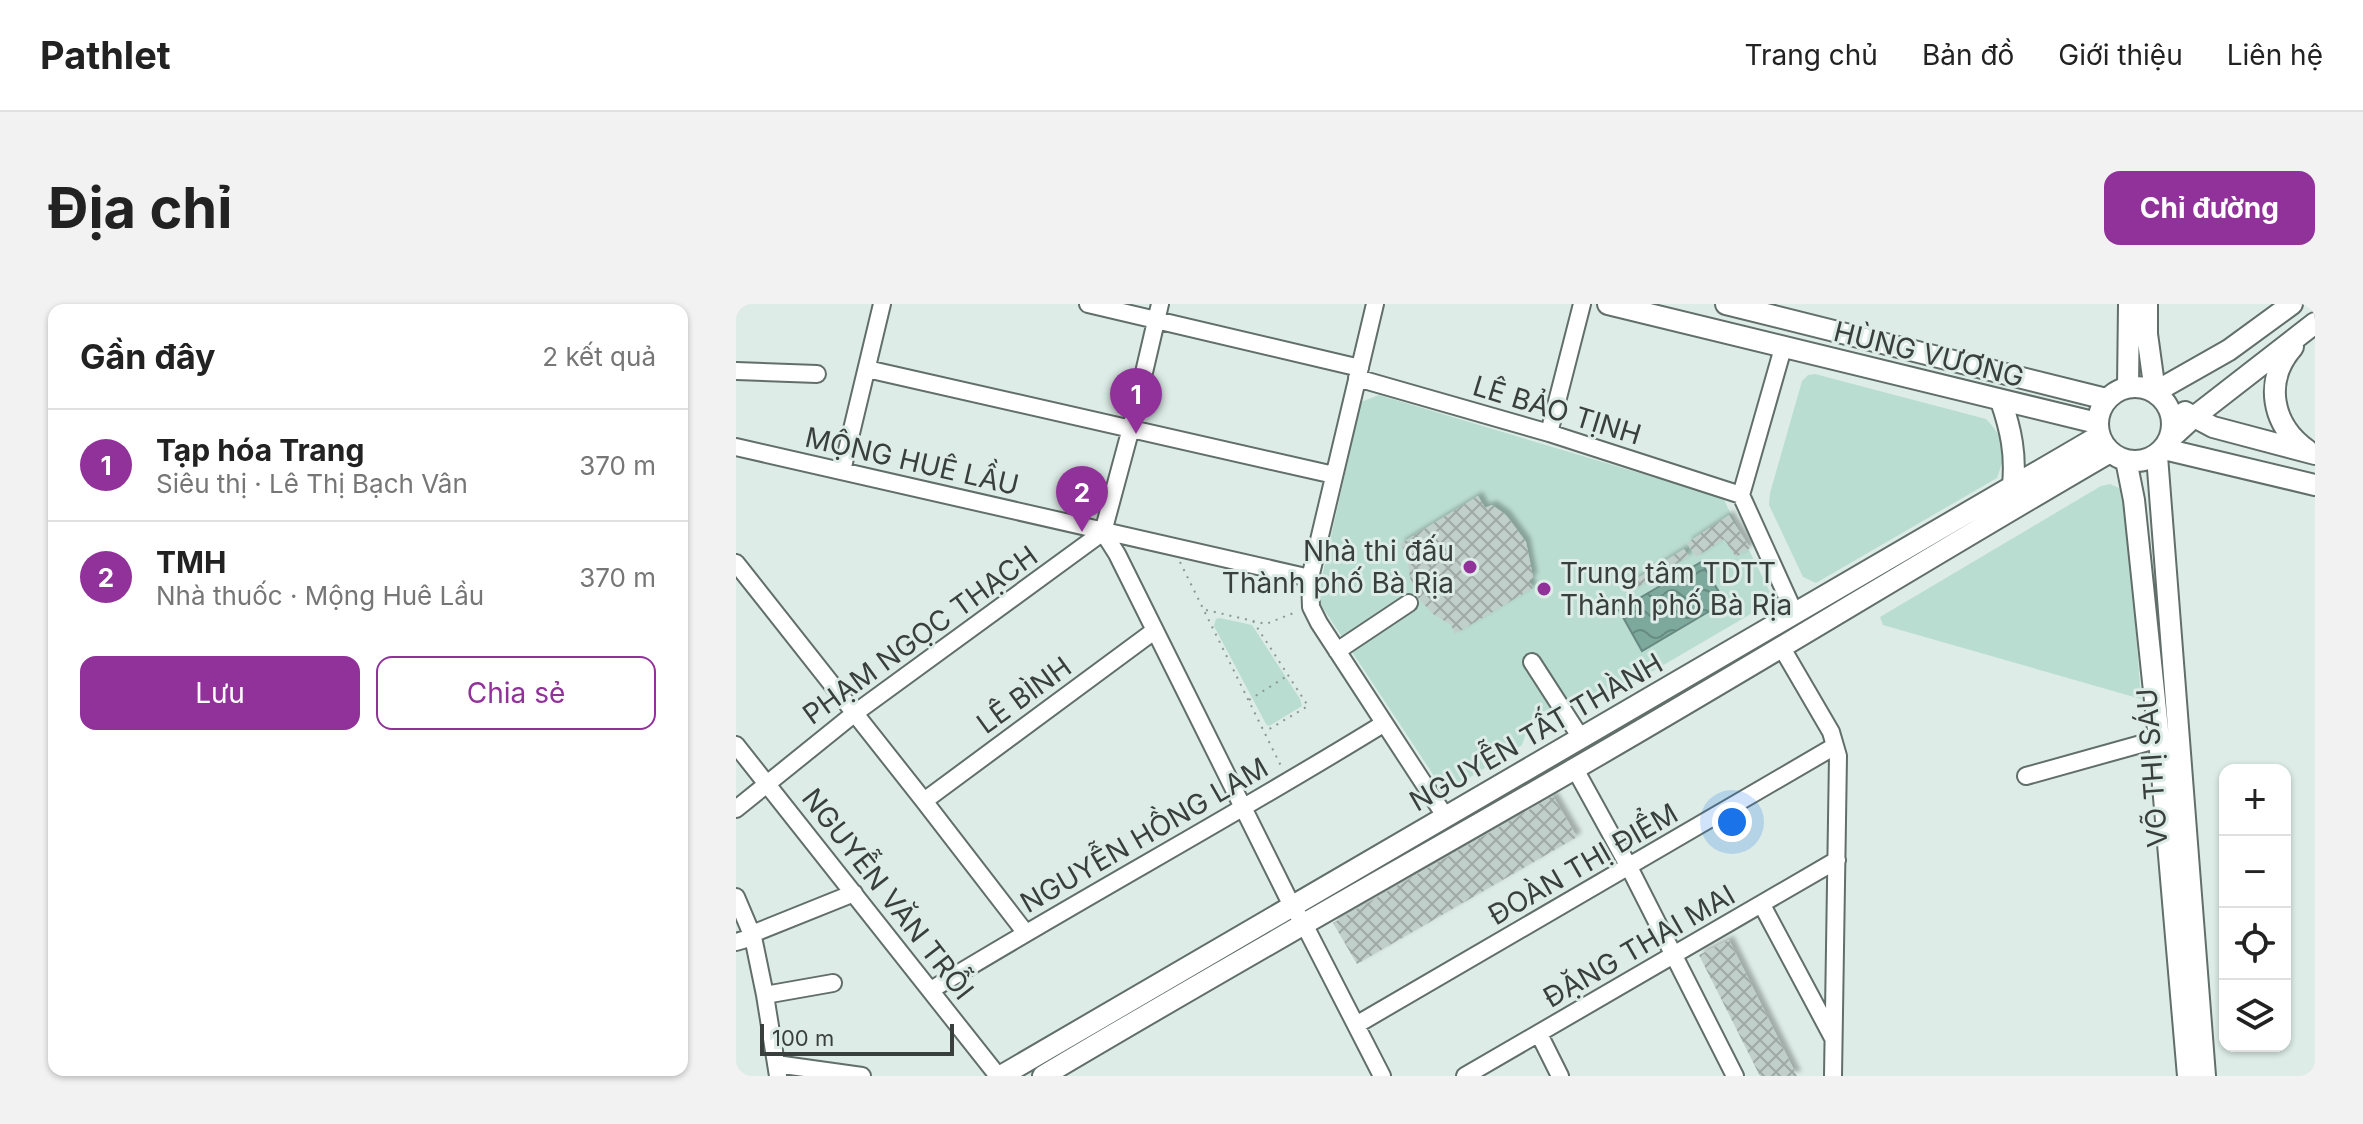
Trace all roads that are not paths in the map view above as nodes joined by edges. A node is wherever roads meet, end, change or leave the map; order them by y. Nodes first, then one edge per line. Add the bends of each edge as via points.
1 (882, 304) edge
2 (1088, 304) edge
3 (1375, 304) edge
4 (1582, 304) edge
5 (1608, 304) edge
6 (1726, 304) edge
7 (2129, 304) edge
8 (2147, 304) edge
9 (2292, 304) edge
10 (1158, 312) edge
11 (2313, 325) edge
12 (1783, 348) junction
13 (867, 369) junction
14 (736, 371) edge
15 (1358, 373) junction
16 (817, 374) dead end
17 (2128, 387) junction
18 (2160, 396) junction
19 (2106, 399) junction
20 (2001, 401) junction
21 (2194, 417) junction
22 (1131, 428) junction
23 (1549, 433) junction
24 (2108, 443) junction
25 (736, 447) edge
26 (2164, 448) junction
27 (2313, 453) edge
28 (842, 471) junction
29 (1334, 475) junction
30 (2013, 485) junction
31 (2315, 485) edge
32 (1741, 495) junction
33 (1103, 532) junction
34 (736, 563) edge
35 (1310, 578) junction
36 (1409, 603) dead end
37 (1795, 614) junction
38 (1154, 631) junction
39 (1782, 648) junction
40 (1337, 651) junction
41 (1532, 662) dead end
42 (855, 713) junction
43 (1383, 724) junction
44 (1581, 738) junction
45 (2159, 739) junction
46 (736, 745) edge
47 (1835, 746) junction
48 (1575, 769) junction
49 (2026, 776) dead end
50 (767, 783) junction
51 (924, 801) junction
52 (1245, 808) junction
53 (736, 809) edge
54 (1445, 816) junction
55 (1837, 860) junction
56 (1629, 867) junction
57 (854, 893) junction
58 (736, 897) edge
59 (1762, 905) junction
60 (1292, 906) junction
61 (1304, 924) junction
62 (1025, 932) junction
63 (752, 935) junction
64 (736, 942) edge
65 (1674, 955) junction
66 (833, 983) dead end
67 (931, 990) junction
68 (765, 995) junction
69 (1356, 1025) junction
70 (1539, 1034) junction
71 (1834, 1039) junction
72 (777, 1070) edge
73 (862, 1076) edge
74 (999, 1076) edge
75 (1043, 1076) edge
76 (1382, 1076) edge
77 (1465, 1076) edge
78 (1560, 1076) edge
79 (1735, 1076) edge
80 (1833, 1076) edge
81 (2188, 1076) edge
82 (2205, 1076) edge

1 - 13 street
2 - 10 street, LÊ BẢO TỊNH
3 - 15 street
4 - 23 street
5 - 12 main road, HÙNG VƯƠNG
6 - 19 main road, HÙNG VƯƠNG
7 - 17 main road
8 - 18 main road via 2147,334
9 - 18 main road
10 - 15 street, LÊ BẢO TỊNH
10 - 22 street
11 - 21 main road
11 - 27 main road via 2284,357 2274,402 2295,442
12 - 20 main road, HÙNG VƯƠNG
12 - 32 street
13 - 22 street
13 - 28 street
14 - 16 street
15 - 23 street, LÊ BẢO TỊNH
15 - 29 street
17 - 18 main road
17 - 19 main road
18 - 21 main road
18 - 26 main road via 2172,413
19 - 24 main road via 2100,410
20 - 24 main road, HÙNG VƯƠNG
20 - 30 main road via 2012,435
21 - 26 main road
21 - 27 main road via 2213,427
22 - 29 street
22 - 33 street
23 - 32 street, LÊ BẢO TỊNH
24 - 26 main road via 2139,461
24 - 30 main road, NGUYỄN TẤT THÀNH
24 - 39 main road, NGUYỄN TẤT THÀNH
24 - 45 main road, VÕ THỊ SÁU via 2134,500
25 - 28 street, MỘNG HUÊ LẦU
26 - 31 main road
26 - 82 main road, VÕ THỊ SÁU
28 - 33 street, MỘNG HUÊ LẦU
29 - 35 street
30 - 37 main road, NGUYỄN TẤT THÀNH
32 - 37 street
33 - 35 street, MỘNG HUÊ LẦU
33 - 38 street
33 - 42 street, PHẠM NGỌC THẠCH
34 - 42 street
35 - 40 street via 1311,607
36 - 40 street
37 - 44 main road, NGUYỄN TẤT THÀNH
38 - 51 street, LÊ BÌNH
38 - 52 street
39 - 47 street
39 - 48 main road, NGUYỄN TẤT THÀNH
40 - 43 street
41 - 44 street
42 - 50 street, PHẠM NGỌC THẠCH
42 - 51 street
43 - 52 street, NGUYỄN HỒNG LAM
43 - 54 street
44 - 54 main road, NGUYỄN TẤT THÀNH
45 - 49 street
45 - 81 main road, VÕ THỊ SÁU
46 - 50 street, NGUYỄN VĂN TRỖI
47 - 55 street
47 - 56 street, ĐOÀN THỊ ĐIỂM
48 - 56 street
48 - 61 main road, NGUYỄN TẤT THÀNH
50 - 53 street, PHẠM NGỌC THẠCH
50 - 57 street, NGUYỄN VĂN TRỖI
51 - 62 street
52 - 60 street
52 - 62 street, NGUYỄN HỒNG LAM
54 - 60 main road, NGUYỄN TẤT THÀNH
55 - 59 street, ĐẶNG THAI MAI
55 - 71 street
56 - 65 street
56 - 69 street, ĐOÀN THỊ ĐIỂM
57 - 63 street
57 - 67 street, NGUYỄN VĂN TRỖI
58 - 63 street
59 - 65 street, ĐẶNG THAI MAI
59 - 71 street
60 - 61 street
60 - 74 main road, NGUYỄN TẤT THÀNH
61 - 69 street
61 - 75 main road, NGUYỄN TẤT THÀNH
62 - 67 street, NGUYỄN HỒNG LAM
63 - 64 street
63 - 68 street
65 - 70 street, ĐẶNG THAI MAI
65 - 79 street
66 - 68 street
67 - 74 street, NGUYỄN VĂN TRỖI
68 - 72 street
69 - 76 street
70 - 77 street, ĐẶNG THAI MAI
70 - 78 street
71 - 80 street
72 - 73 street

